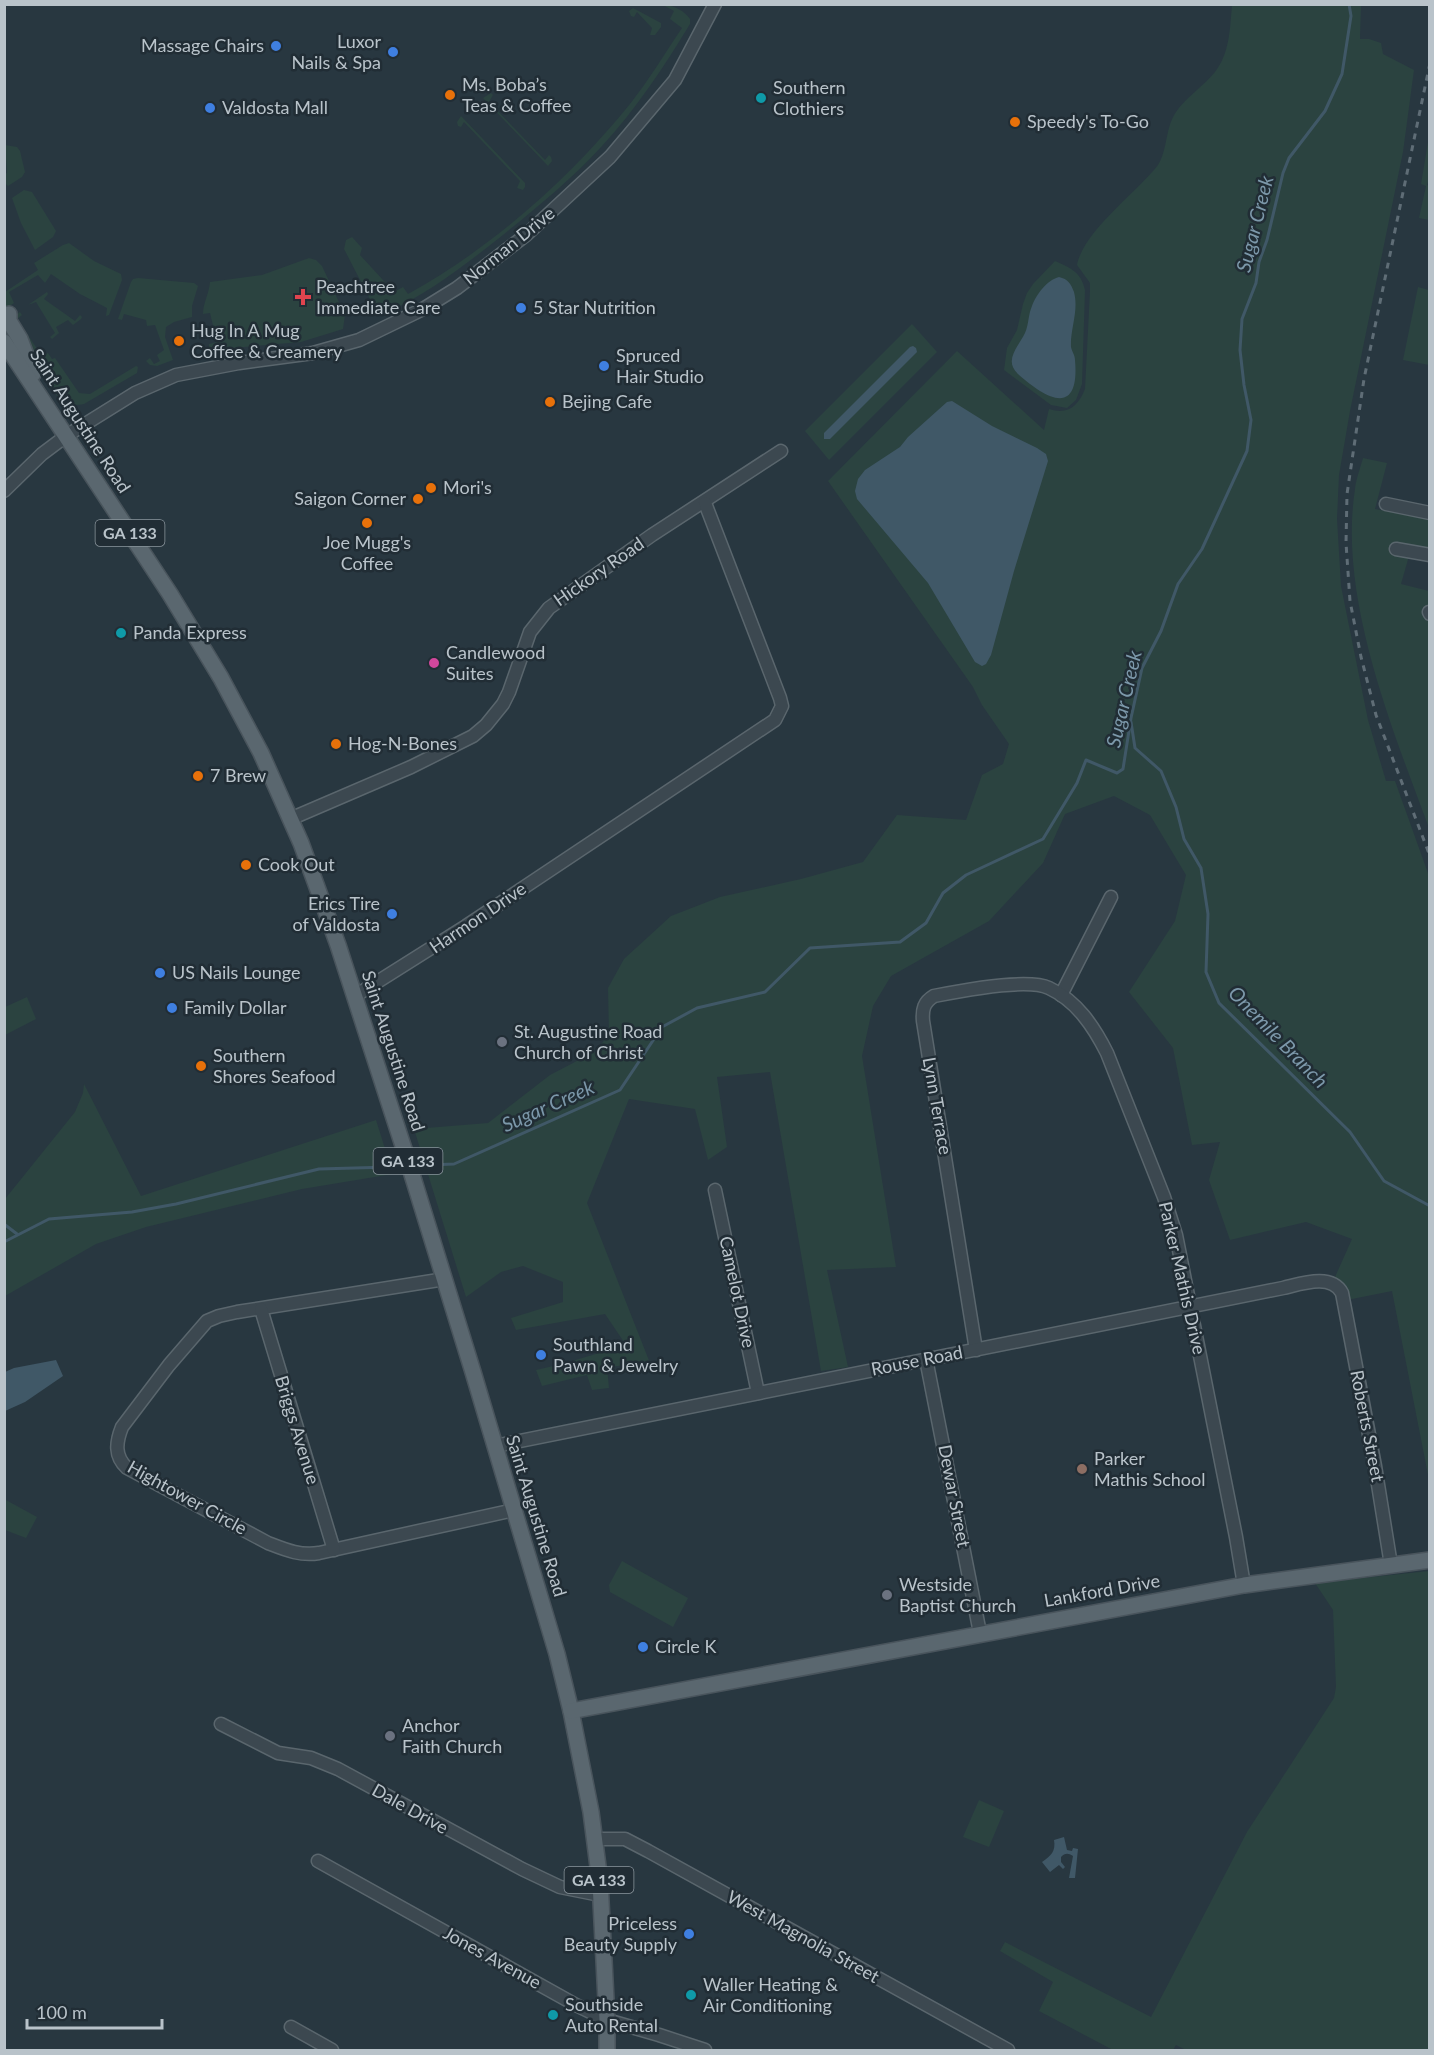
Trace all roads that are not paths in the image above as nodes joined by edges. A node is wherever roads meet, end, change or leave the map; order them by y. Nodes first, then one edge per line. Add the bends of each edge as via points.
1 (715, 4) edge
2 (9, 314) dead end
3 (4, 342) edge
4 (41, 397) junction
5 (66, 436) junction
6 (782, 451) dead end
7 (4, 491) edge
8 (705, 502) junction
9 (1386, 504) dead end
10 (1430, 513) edge
11 (1396, 549) dead end
12 (1430, 555) edge
13 (290, 819) junction
14 (1111, 897) dead end
15 (1061, 995) junction
16 (355, 996) junction
17 (715, 1190) dead end
18 (445, 1279) junction
19 (1338, 1288) joint
20 (1190, 1308) junction
21 (261, 1309) junction
22 (976, 1350) junction
23 (926, 1359) junction
24 (758, 1393) junction
25 (495, 1446) junction
26 (514, 1510) junction
27 (334, 1550) junction
28 (1430, 1560) edge
29 (1391, 1565) junction
30 (1244, 1585) junction
31 (980, 1634) junction
32 (571, 1711) junction
33 (220, 1724) dead end
34 (595, 1839) junction
35 (318, 1861) dead end
36 (600, 1895) junction
37 (607, 2020) junction
38 (291, 2027) dead end
39 (332, 2050) edge
40 (607, 2050) edge
41 (705, 2050) edge
42 (1008, 2050) edge

1 - 5 street, Norman Drive via 675,80 610,157 526,235 457,288 359,340 313,353 176,375 135,393
2 - 4 main road
3 - 4 main road, Saint Augustine Road / GA 133
4 - 5 main road, Saint Augustine Road / GA 133
5 - 7 street, Norman Drive via 24,469
5 - 13 main road, Saint Augustine Road / GA 133 via 171,594 221,678
6 - 8 street, Hickory Road
8 - 13 street, Hickory Road via 549,608 530,632 503,704 473,736
8 - 16 street, Harmon Drive via 780,698 782,706 775,720
9 - 10 street
11 - 12 street
13 - 16 main road, Saint Augustine Road / GA 133
14 - 15 street
15 - 20 street, Parker Mathis Drive via 1083,1014 1107,1053 1164,1197 1176,1235
15 - 22 street, Lynn Terrace via 1034,985 1001,986 934,996 926,1000 922,1011
16 - 18 main road, Saint Augustine Road / GA 133
17 - 24 street, Camelot Drive
18 - 21 street, Hightower Circle
18 - 25 main road, Saint Augustine Road / GA 133
19 - 20 street, Rouse Road via 1332,1283 1318,1282
19 - 29 street, Roberts Street
20 - 22 street, Rouse Road
20 - 30 street, Parker Mathis Drive
21 - 27 street, Briggs Avenue
21 - 27 street, Hightower Circle via 207,1321 122,1427 117,1448 120,1461 287,1551 311,1554
22 - 23 street, Rouse Road
23 - 24 street, Rouse Road
23 - 31 street, Dewar Street
24 - 25 street, Rouse Road
25 - 26 main road, Saint Augustine Road / GA 133
26 - 27 street, Hightower Circle
26 - 32 main road, Saint Augustine Road / GA 133
28 - 29 main road, Lankford Drive
29 - 30 main road, Lankford Drive
30 - 31 main road, Lankford Drive
31 - 32 main road, Lankford Drive
32 - 34 main road, Saint Augustine Road / GA 133
33 - 36 street, Dale Drive via 278,1753 311,1758 338,1769 560,1887
34 - 36 main road, Saint Augustine Road / GA 133
34 - 42 street, West Magnolia Street via 625,1839
35 - 37 street, Jones Avenue
36 - 37 main road, Saint Augustine Road / GA 133
37 - 40 main road, Saint Augustine Road / GA 133
37 - 41 street, Jones Avenue
38 - 39 street

